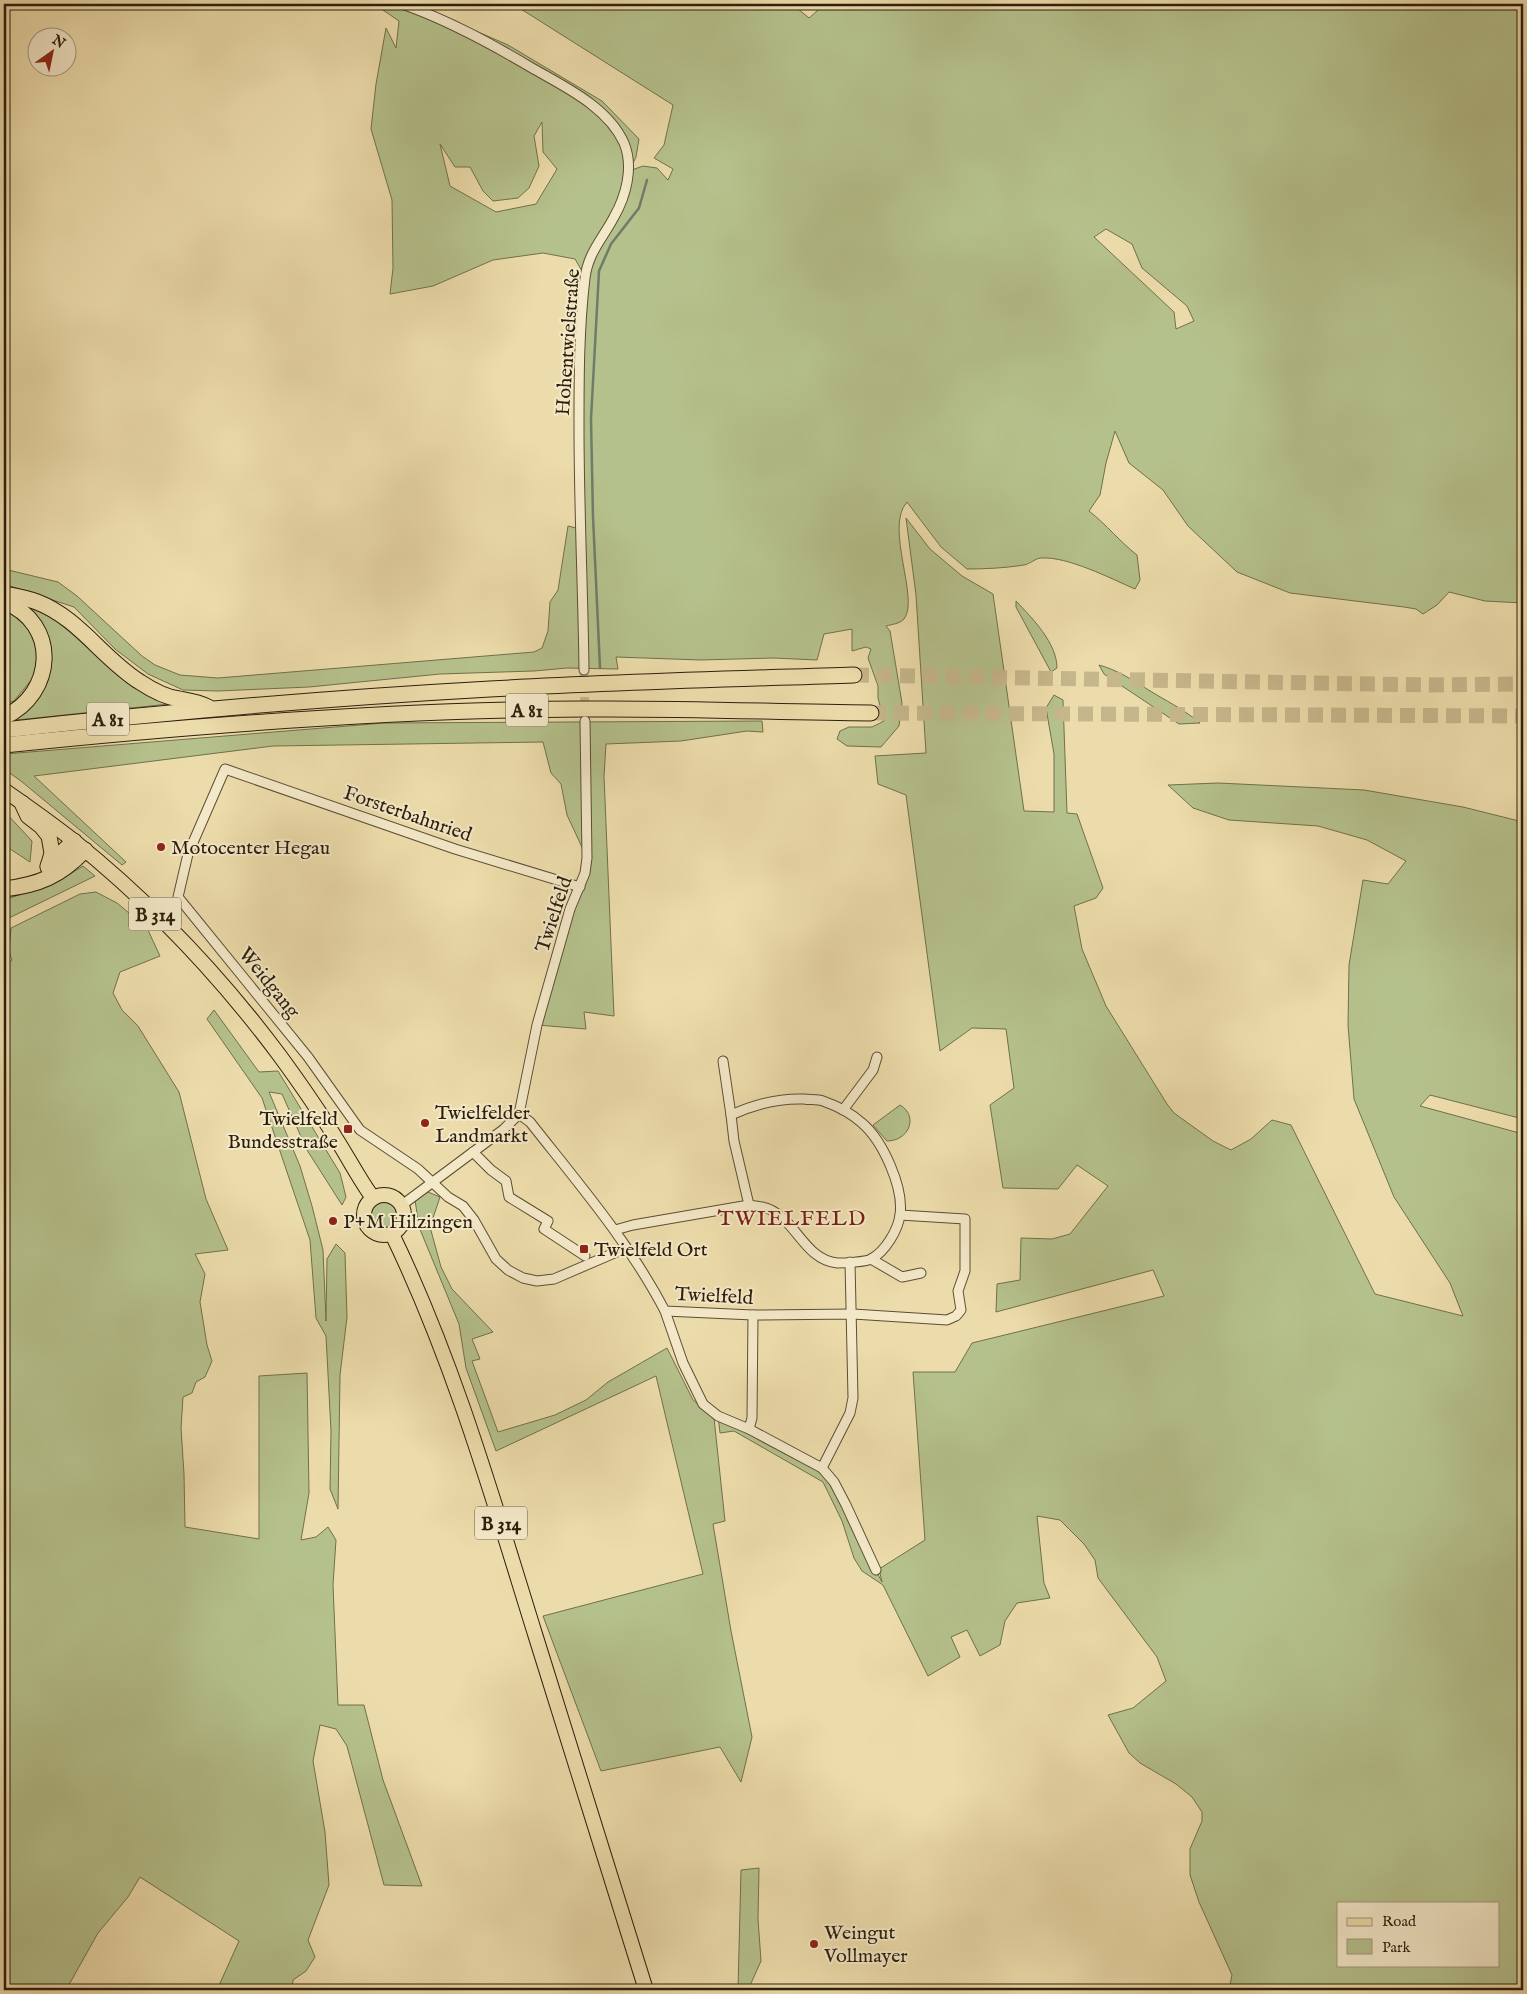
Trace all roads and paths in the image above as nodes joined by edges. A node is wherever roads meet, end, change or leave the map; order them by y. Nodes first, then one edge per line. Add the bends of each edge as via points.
1 (402, 4) edge
2 (4, 594) edge
3 (4, 602) edge
4 (584, 670) tunnel mouth
5 (854, 675) tunnel mouth
6 (211, 709) junction
7 (871, 713) tunnel mouth
8 (4, 717) edge
9 (585, 721) tunnel mouth
10 (4, 730) edge
11 (4, 745) edge
12 (225, 769) joint
13 (4, 790) edge
14 (22, 803) junction
15 (79, 845) junction
16 (48, 867) junction
17 (27, 884) junction
18 (580, 887) junction
19 (4, 889) edge
20 (877, 1057) dead end
21 (723, 1061) dead end
22 (843, 1110) junction
23 (519, 1114) junction
24 (731, 1115) junction
25 (474, 1152) junction
26 (433, 1181) junction
27 (372, 1198) junction
28 (402, 1205) junction
29 (749, 1205) junction
30 (900, 1215) junction
31 (615, 1230) junction
32 (392, 1234) junction
33 (626, 1248) junction
34 (585, 1256) dead end
35 (871, 1259) junction
36 (850, 1262) junction
37 (921, 1273) dead end
38 (665, 1312) junction
39 (852, 1314) junction
40 (753, 1315) junction
41 (749, 1429) junction
42 (822, 1468) junction
43 (876, 1570) dead end
44 (646, 1990) edge

1 - 4 street, Hohentwielstraße via 489,42 585,99 611,122 628,156 628,177 622,201 590,256 585,276 579,363
2 - 6 highway via 33,600 57,612 124,671 152,689 178,699 196,701
3 - 8 highway via 30,619 45,656 36,690 22,706
5 - 6 highway, A 81 via 510,688
6 - 10 highway, A 81
7 - 11 highway, A 81 via 584,708 445,712 243,722
9 - 18 street, Twielfeld via 587,858
12 - 18 street, Forsterbahnried via 455,849
12 - 26 street, Weidgang via 188,854 178,896 308,1057 360,1130
13 - 14 main road, B 314
14 - 15 main road, B 314
14 - 16 highway via 28,816 49,836 52,852
15 - 16 highway
15 - 17 highway via 68,865 41,882
15 - 27 main road, B 314 via 144,904 221,983 318,1111
16 - 17 highway
17 - 19 highway
18 - 23 street, Twielfeld via 570,909 537,1025
20 - 22 street via 873,1070
21 - 24 street
22 - 24 street via 821,1100 786,1098 756,1104
22 - 30 street via 863,1123 892,1166
23 - 25 street
23 - 31 street, Twielfeld via 530,1122
24 - 29 street
25 - 26 street
25 - 34 street via 506,1181 509,1197 548,1221 544,1229
26 - 28 street
26 - 33 street via 463,1206 496,1258 523,1278 537,1281 554,1279
27 - 28 main road via 389,1195
27 - 32 main road via 366,1207 366,1224 374,1233
28 - 32 main road via 404,1222
29 - 31 street
29 - 36 street via 771,1210 792,1227 820,1258 837,1263
30 - 35 street via 886,1246
30 - 39 street, Twielfeld via 965,1219 965,1271 958,1291 961,1310 947,1320
31 - 33 street, Twielfeld
32 - 44 main road, B 314 via 427,1311 467,1420
33 - 38 street, Twielfeld
35 - 36 street
35 - 37 street via 902,1277
36 - 39 street
38 - 40 street, Twielfeld
38 - 41 street via 683,1363 703,1404 718,1416
39 - 40 street, Twielfeld
39 - 42 street via 852,1405
40 - 41 street via 752,1418
41 - 42 street
42 - 43 street via 834,1482

